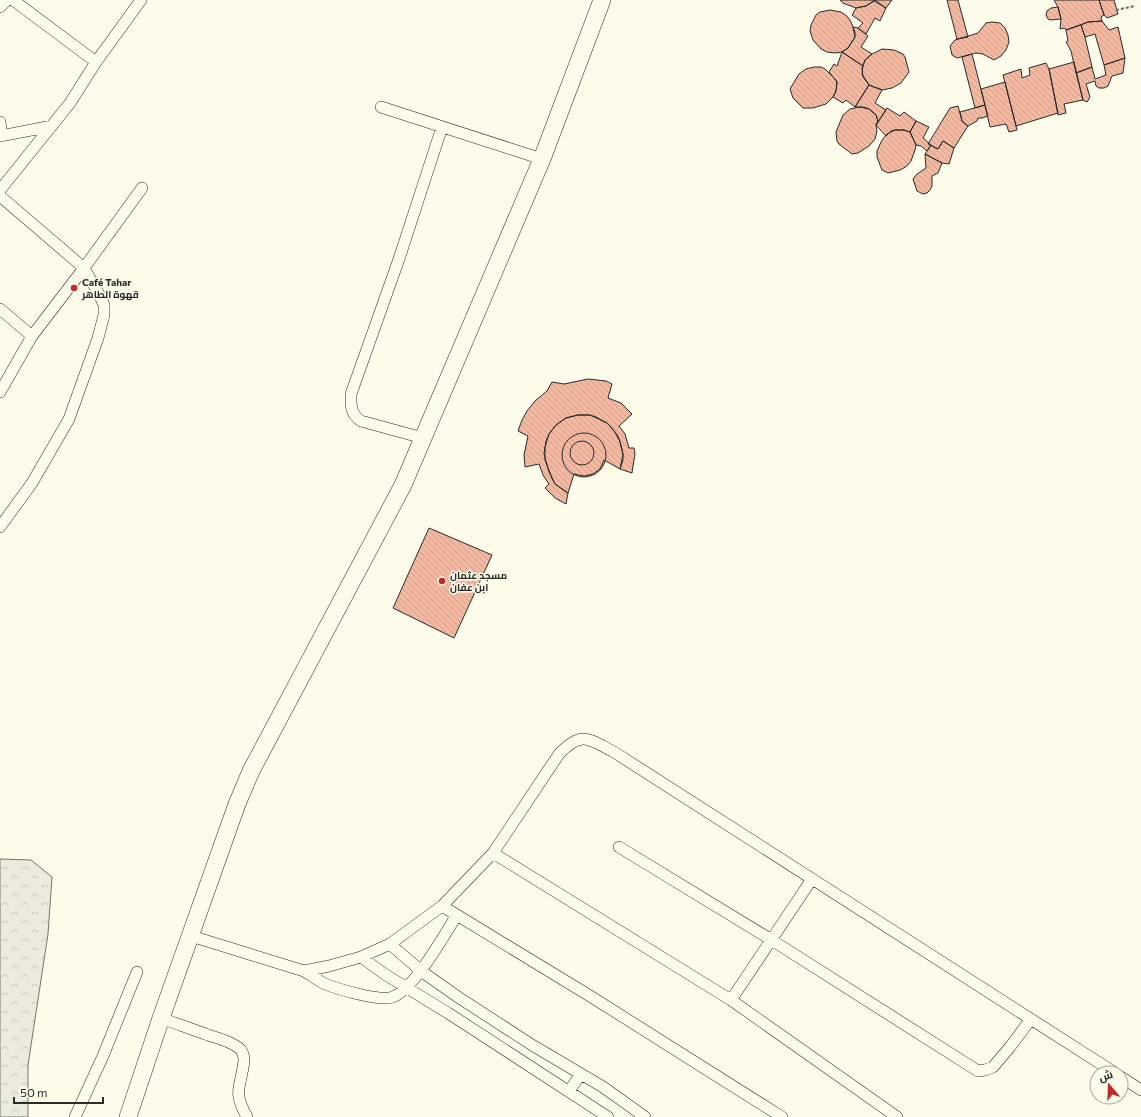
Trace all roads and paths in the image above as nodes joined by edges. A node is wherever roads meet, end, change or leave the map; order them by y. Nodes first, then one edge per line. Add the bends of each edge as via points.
1 (7, 0) edge
2 (13, 0) edge
3 (141, 0) edge
4 (602, 0) edge
5 (1135, 6) dead end
6 (0, 8) edge
7 (1116, 10) dead end
8 (96, 62) junction
9 (381, 107) dead end
10 (0, 122) edge
11 (52, 126) junction
12 (442, 127) junction
13 (1, 136) edge
14 (542, 159) junction
15 (142, 188) dead end
16 (0, 190) edge
17 (0, 196) edge
18 (84, 268) junction
19 (0, 309) edge
20 (32, 336) junction
21 (0, 392) edge
22 (423, 438) junction
23 (0, 527) edge
24 (620, 847) dead end
25 (493, 853) junction
26 (812, 879) junction
27 (442, 906) junction
28 (457, 915) junction
29 (191, 936) junction
30 (770, 939) junction
31 (390, 944) junction
32 (360, 957) junction
33 (304, 971) junction
34 (421, 971) junction
35 (137, 972) dead end
36 (407, 987) junction
37 (730, 1000) junction
38 (161, 1018) junction
39 (1031, 1019) junction
40 (1103, 1065) edge
41 (581, 1074) junction
42 (1129, 1082) edge
43 (1141, 1090) edge
44 (569, 1091) junction
45 (75, 1117) edge
46 (128, 1117) edge
47 (247, 1117) edge
48 (608, 1117) edge
49 (645, 1117) edge
50 (782, 1117) edge
51 (897, 1117) edge

1 - 6 street
2 - 8 street
3 - 8 street
4 - 14 main road
5 - 7 path
8 - 11 street
9 - 12 street
10 - 13 street
11 - 13 street
11 - 16 street
12 - 14 street
12 - 22 street via 351,394 354,415 361,421
14 - 22 main road
15 - 18 street
17 - 18 street
18 - 20 street
18 - 23 street via 104,305 98,338 69,419 32,484
19 - 20 street
20 - 21 street
22 - 29 main road via 403,485 251,771
24 - 30 street
25 - 26 street via 560,754 568,745 586,738 614,752
25 - 27 street
25 - 37 street
26 - 30 street
26 - 39 street
27 - 28 street
27 - 31 street
28 - 34 street
28 - 50 street
29 - 33 street
29 - 38 main road
30 - 37 street
30 - 39 street via 978,1071 993,1067
31 - 32 street
31 - 34 street
32 - 33 street
32 - 36 street
33 - 36 street via 324,983 347,992 382,999 393,997
34 - 36 street
34 - 41 street via 476,1009
35 - 45 street
36 - 44 street
37 - 51 street
38 - 46 main road
38 - 47 street via 240,1048 244,1062 238,1096
39 - 40 street
41 - 44 street
41 - 49 street
42 - 43 street
44 - 48 street

